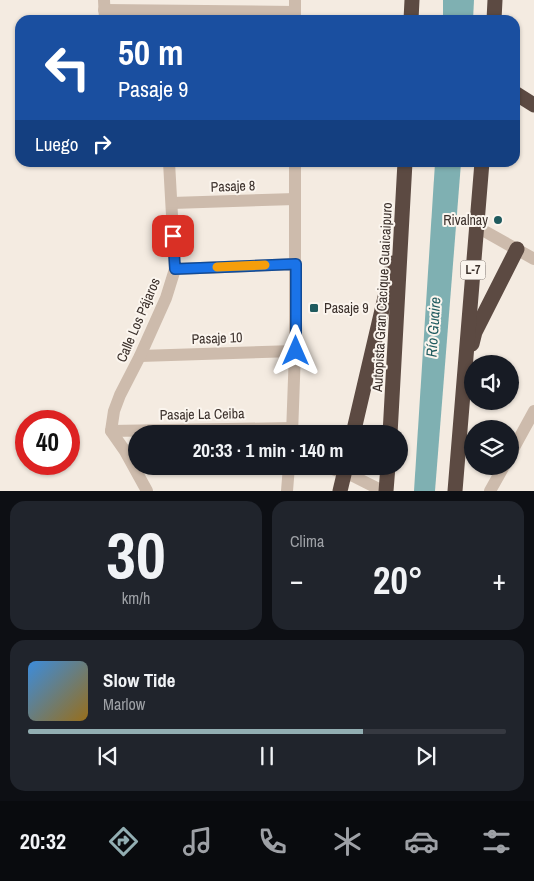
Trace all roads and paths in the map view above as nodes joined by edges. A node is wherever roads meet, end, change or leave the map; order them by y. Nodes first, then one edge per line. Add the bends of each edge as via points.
1 (412, 0) edge
2 (495, 0) edge
3 (104, 10) edge
4 (295, 11) edge
5 (411, 15) edge
6 (494, 15) edge
7 (520, 96) edge
8 (534, 105) edge
9 (169, 167) edge
10 (295, 167) edge
11 (405, 167) edge
12 (482, 167) edge
13 (295, 199) junction
14 (172, 203) junction
15 (403, 222) junction
16 (486, 232) dead end
17 (517, 250) junction
18 (534, 259) edge
19 (296, 264) junction
20 (175, 269) junction
21 (296, 351) junction
22 (466, 355) edge
23 (469, 355) edge
24 (140, 356) junction
25 (464, 377) edge
26 (533, 414) edge
27 (292, 425) edge
28 (355, 425) edge
29 (391, 425) edge
30 (111, 431) junction
31 (128, 431) edge
32 (519, 439) edge
33 (128, 448) edge
34 (140, 475) edge
35 (288, 475) edge
36 (344, 475) edge
37 (350, 475) edge
38 (387, 475) edge
39 (499, 475) edge
40 (147, 491) edge
41 (287, 491) edge
42 (340, 491) edge
43 (385, 491) edge
44 (455, 491) edge
45 (490, 491) edge

1 - 5 highway
2 - 6 highway
3 - 4 street
7 - 8 highway
9 - 14 street, Calle Los Pájaros
10 - 13 street
11 - 15 highway, Autopista Gran Cacique Guaicaipuro
12 - 22 highway, L-7
13 - 14 street, Pasaje 8
13 - 19 street
14 - 20 street, Calle Los Pájaros
15 - 28 highway
15 - 29 highway, Autopista Gran Cacique Guaicaipuro
16 - 17 street
17 - 18 street
17 - 23 highway via 475,332
19 - 20 street
19 - 21 street
20 - 24 street, Calle Los Pájaros
21 - 24 street, Pasaje 10
21 - 27 street
24 - 30 street, Calle Los Pájaros via 120,395
25 - 44 highway, L-7
26 - 32 street
30 - 31 street, Pasaje La Ceiba
30 - 33 street
34 - 40 street
35 - 41 street
36 - 42 highway
37 - 43 street
38 - 43 highway
39 - 45 street

